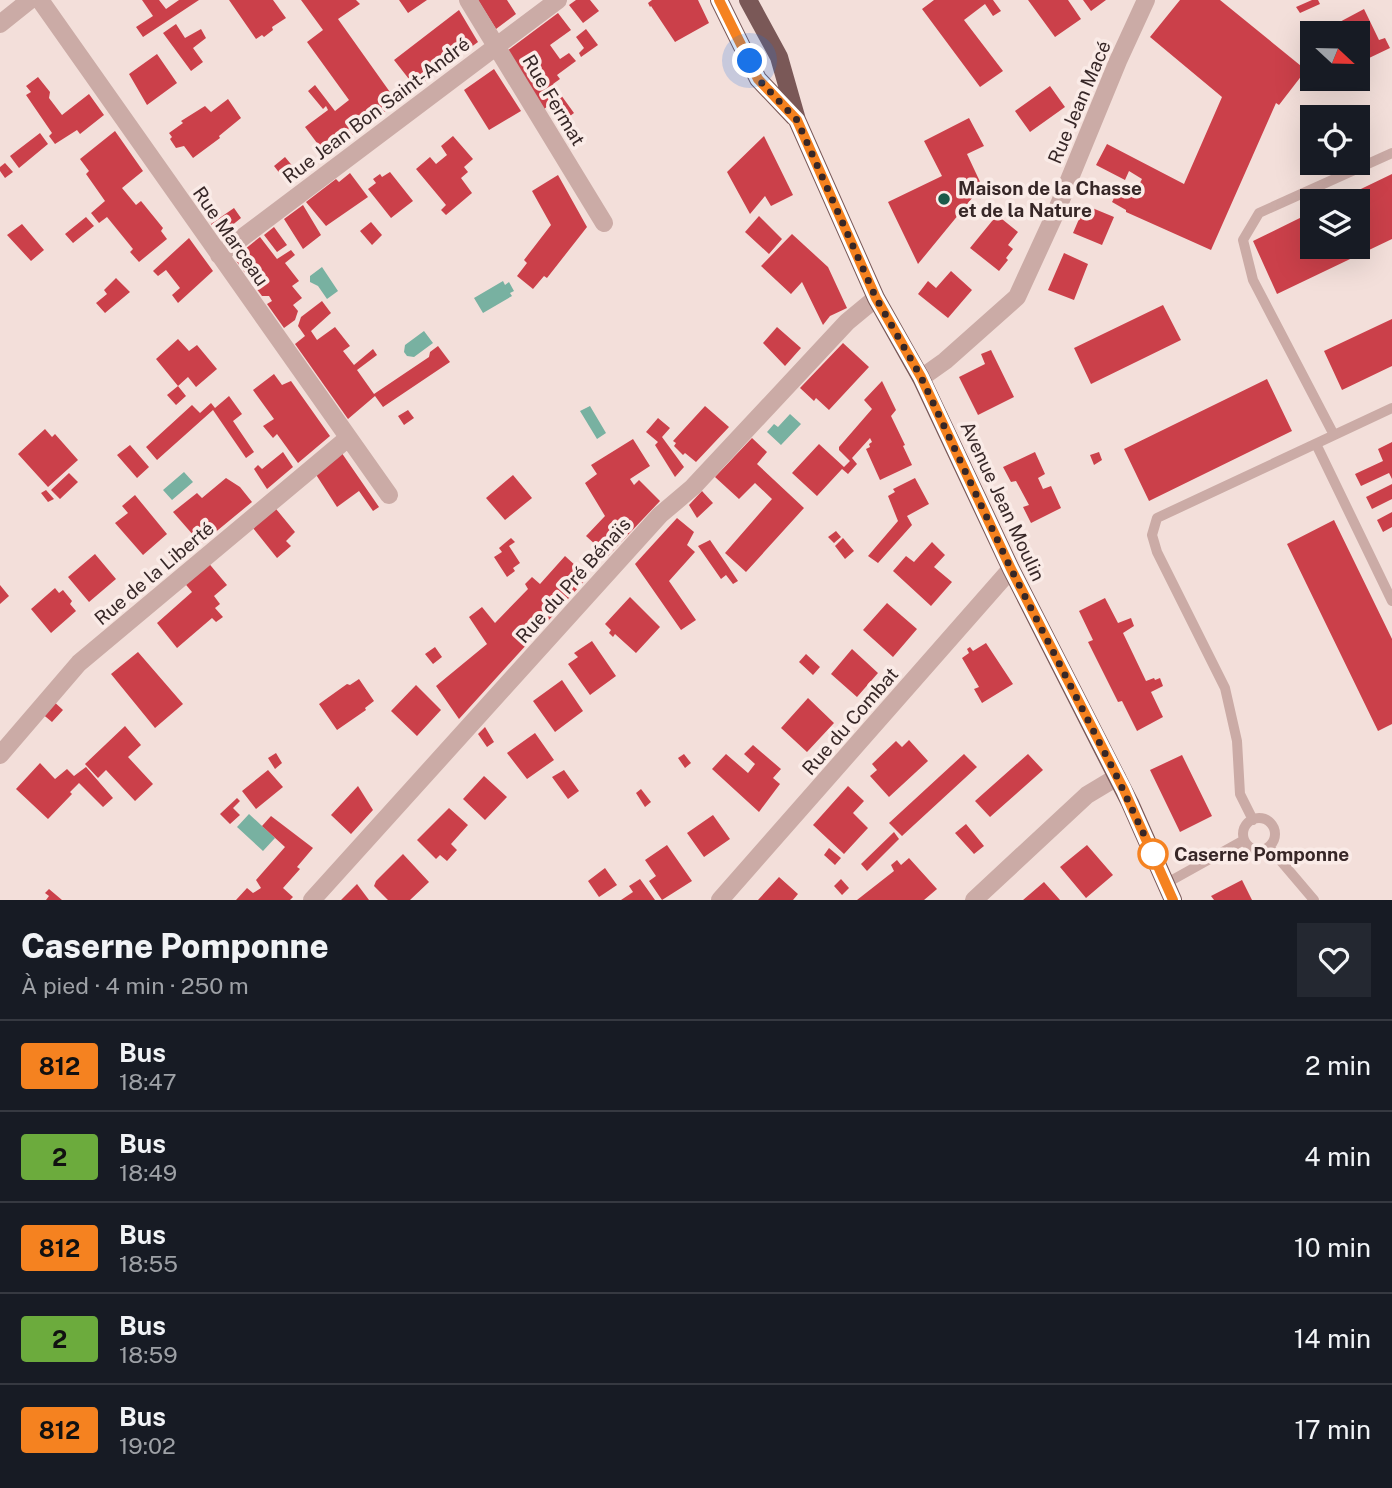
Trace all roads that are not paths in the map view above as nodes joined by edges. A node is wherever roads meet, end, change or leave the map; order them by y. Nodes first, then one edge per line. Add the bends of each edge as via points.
1 (30, 0) edge
2 (40, 0) edge
3 (468, 0) edge
4 (558, 0) edge
5 (719, 0) edge
6 (748, 0) edge
7 (1146, 0) edge
8 (0, 24) edge
9 (496, 46) junction
10 (797, 120) junction
11 (1392, 153) edge
12 (604, 223) dead end
13 (219, 255) junction
14 (876, 298) junction
15 (921, 377) junction
16 (1392, 408) edge
17 (1334, 435) junction
18 (348, 438) junction
19 (1316, 444) junction
20 (388, 495) dead end
21 (1011, 569) junction
22 (1392, 601) edge
23 (0, 754) edge
24 (1117, 777) junction
25 (1253, 820) junction
26 (1244, 840) junction
27 (1269, 847) junction
28 (1169, 892) edge
29 (313, 900) edge
30 (720, 900) edge
31 (974, 900) edge
32 (1314, 900) edge

1 - 8 street
2 - 13 street, Rue Marceau
3 - 9 street, Rue Fermat
4 - 9 street, Rue Jean Bon Saint-André
5 - 10 main road via 758,79
6 - 10 main road via 779,57
7 - 15 street, Rue Jean Macé via 1017,297
9 - 12 street, Rue Fermat
9 - 13 street, Rue Jean Bon Saint-André
10 - 14 main road, Avenue Jean Moulin
11 - 17 lane via 1259,213 1243,240 1253,280
13 - 18 street, Rue Marceau
14 - 15 main road, Avenue Jean Moulin
14 - 29 street, Rue du Pré Bénaïs via 847,322 693,487 660,515
15 - 21 main road, Avenue Jean Moulin
16 - 17 lane
17 - 19 lane
18 - 20 street, Rue Marceau
18 - 23 street, Rue de la Liberté via 79,663
19 - 22 lane
19 - 25 lane via 1157,518 1152,535 1225,688 1237,741 1240,794
21 - 24 main road, Avenue Jean Moulin
21 - 30 street, Rue du Combat
24 - 28 main road, Avenue Jean Moulin
24 - 31 street via 1087,795
25 - 26 lane via 1244,830
25 - 27 lane via 1263,819 1274,828 1275,839
26 - 27 lane via 1255,849
26 - 28 lane
27 - 32 lane

